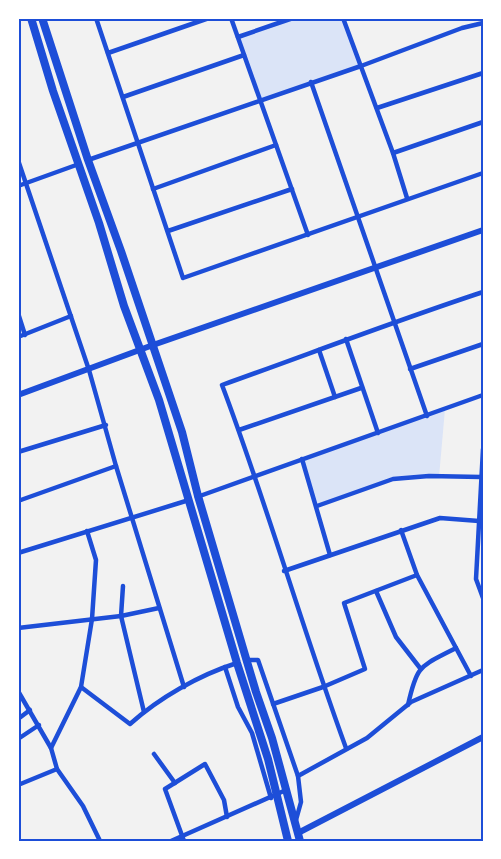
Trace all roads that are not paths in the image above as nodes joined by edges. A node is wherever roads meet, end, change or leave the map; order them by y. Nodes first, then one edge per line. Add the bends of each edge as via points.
1 (31, 18) edge
2 (42, 18) edge
3 (96, 18) edge
4 (209, 18) edge
5 (231, 18) edge
6 (292, 18) edge
7 (345, 19) edge
8 (483, 23) edge
9 (238, 37) junction
10 (108, 53) junction
11 (244, 55) junction
12 (361, 66) junction
13 (483, 72) edge
14 (311, 82) junction
15 (123, 97) junction
16 (260, 100) junction
17 (377, 108) junction
18 (483, 122) edge
19 (138, 143) junction
20 (276, 145) junction
21 (393, 153) junction
22 (18, 160) edge
23 (88, 160) junction
24 (79, 164) junction
25 (483, 173) edge
26 (26, 183) junction
27 (18, 186) edge
28 (153, 189) junction
29 (292, 189) junction
30 (407, 198) junction
31 (356, 217) junction
32 (483, 230) edge
33 (168, 231) junction
34 (308, 235) junction
35 (375, 267) junction
36 (483, 292) edge
37 (18, 313) edge
38 (71, 316) junction
39 (393, 321) junction
40 (25, 334) junction
41 (18, 337) edge
42 (345, 339) junction
43 (153, 345) junction
44 (483, 345) edge
45 (140, 350) junction
46 (319, 350) junction
47 (410, 369) junction
48 (89, 370) junction
49 (361, 388) junction
50 (18, 395) edge
51 (483, 395) edge
52 (335, 397) junction
53 (427, 416) junction
54 (106, 425) junction
55 (239, 430) junction
56 (378, 433) junction
57 (483, 449) edge
58 (18, 452) edge
59 (302, 459) junction
60 (116, 466) junction
61 (255, 476) junction
62 (481, 477) junction
63 (198, 496) junction
64 (189, 500) junction
65 (18, 501) edge
66 (317, 506) junction
67 (132, 516) junction
68 (478, 521) junction
69 (401, 530) junction
70 (87, 531) junction
71 (18, 553) edge
72 (330, 555) junction
73 (284, 571) junction
74 (417, 576) junction
75 (123, 586) dead end
76 (376, 591) junction
77 (483, 598) edge
78 (159, 608) junction
79 (121, 616) junction
80 (92, 620) junction
81 (18, 628) edge
82 (456, 648) junction
83 (246, 660) junction
84 (237, 663) junction
85 (225, 667) junction
86 (420, 669) junction
87 (483, 670) edge
88 (471, 676) junction
89 (81, 687) junction
90 (184, 687) junction
91 (323, 687) junction
92 (18, 691) edge
93 (273, 704) junction
94 (408, 705) junction
95 (30, 710) junction
96 (144, 712) junction
97 (18, 719) edge
98 (39, 725) junction
99 (483, 737) edge
100 (18, 739) edge
101 (51, 748) junction
102 (346, 748) junction
103 (154, 754) dead end
104 (57, 769) junction
105 (298, 776) junction
106 (175, 783) junction
107 (18, 785) edge
108 (286, 790) junction
109 (274, 796) junction
110 (227, 816) junction
111 (295, 822) junction
112 (299, 837) edge
113 (183, 839) edge
114 (100, 841) edge
115 (171, 841) edge
116 (288, 841) edge

1 - 24 highway
2 - 23 highway
3 - 10 street
4 - 10 street
5 - 9 street
6 - 9 street
7 - 12 street
8 - 12 street
9 - 11 street
10 - 15 street
11 - 15 street
11 - 16 street
12 - 14 street
12 - 17 street
13 - 17 street
14 - 16 street
14 - 31 street
15 - 19 street
16 - 19 street
16 - 20 street
17 - 21 street
18 - 21 street
19 - 23 street
19 - 28 street
20 - 28 street
20 - 29 street
21 - 30 street
22 - 26 street
23 - 43 highway
24 - 26 street
24 - 45 highway
25 - 30 street
26 - 27 street
26 - 38 street
28 - 33 street
29 - 33 street
29 - 34 street
30 - 31 street
31 - 34 street
31 - 35 street
32 - 35 street
33 - 34 street via 183,278
35 - 39 street
35 - 43 street
36 - 39 street
37 - 40 street
38 - 40 street
38 - 48 street
39 - 42 street
39 - 47 street
40 - 41 street
42 - 46 street
42 - 49 street
43 - 45 street
43 - 63 highway
44 - 47 street
45 - 48 street
45 - 64 highway
46 - 52 street
46 - 55 street via 222,385
47 - 53 street
48 - 50 street
48 - 54 street
49 - 52 street
49 - 56 street
51 - 53 street
52 - 55 street
53 - 56 street
54 - 58 street
54 - 60 street
55 - 61 street
56 - 59 street
57 - 62 street
59 - 61 street
59 - 66 street
60 - 65 street
60 - 67 street
61 - 63 street
61 - 73 street
62 - 66 street via 393,479
62 - 68 street
63 - 64 street
63 - 83 highway
64 - 67 street
64 - 84 highway
66 - 72 street
67 - 70 street
67 - 78 street
68 - 69 street via 440,518
68 - 77 street via 476,579
69 - 72 street
69 - 74 street
70 - 71 street
70 - 80 street via 96,560
72 - 73 street
73 - 91 street
74 - 76 street
74 - 82 street
75 - 79 street
76 - 86 street via 396,637
76 - 91 street via 344,603 365,669
78 - 79 street
78 - 90 street
79 - 80 street
79 - 96 street
80 - 81 street
80 - 89 street
82 - 86 street
82 - 88 street
83 - 93 street via 258,660
83 - 108 highway
84 - 85 street
84 - 109 highway via 259,728
85 - 90 street
85 - 109 street
86 - 94 street via 413,680
87 - 88 street
88 - 94 street
89 - 96 street via 130,724
89 - 101 street
90 - 96 street
91 - 93 street
91 - 102 street
92 - 95 street
93 - 105 street
94 - 102 street via 367,738
95 - 97 street
95 - 98 street
98 - 100 street
98 - 101 street
99 - 112 street
101 - 104 street
102 - 105 street
103 - 106 street
104 - 107 street
104 - 114 street via 83,806
105 - 111 street via 301,802
106 - 110 street via 205,764 224,800
106 - 113 street via 165,789
108 - 109 street
108 - 111 highway
109 - 110 street
109 - 116 highway
110 - 113 street
111 - 112 highway
113 - 115 street

